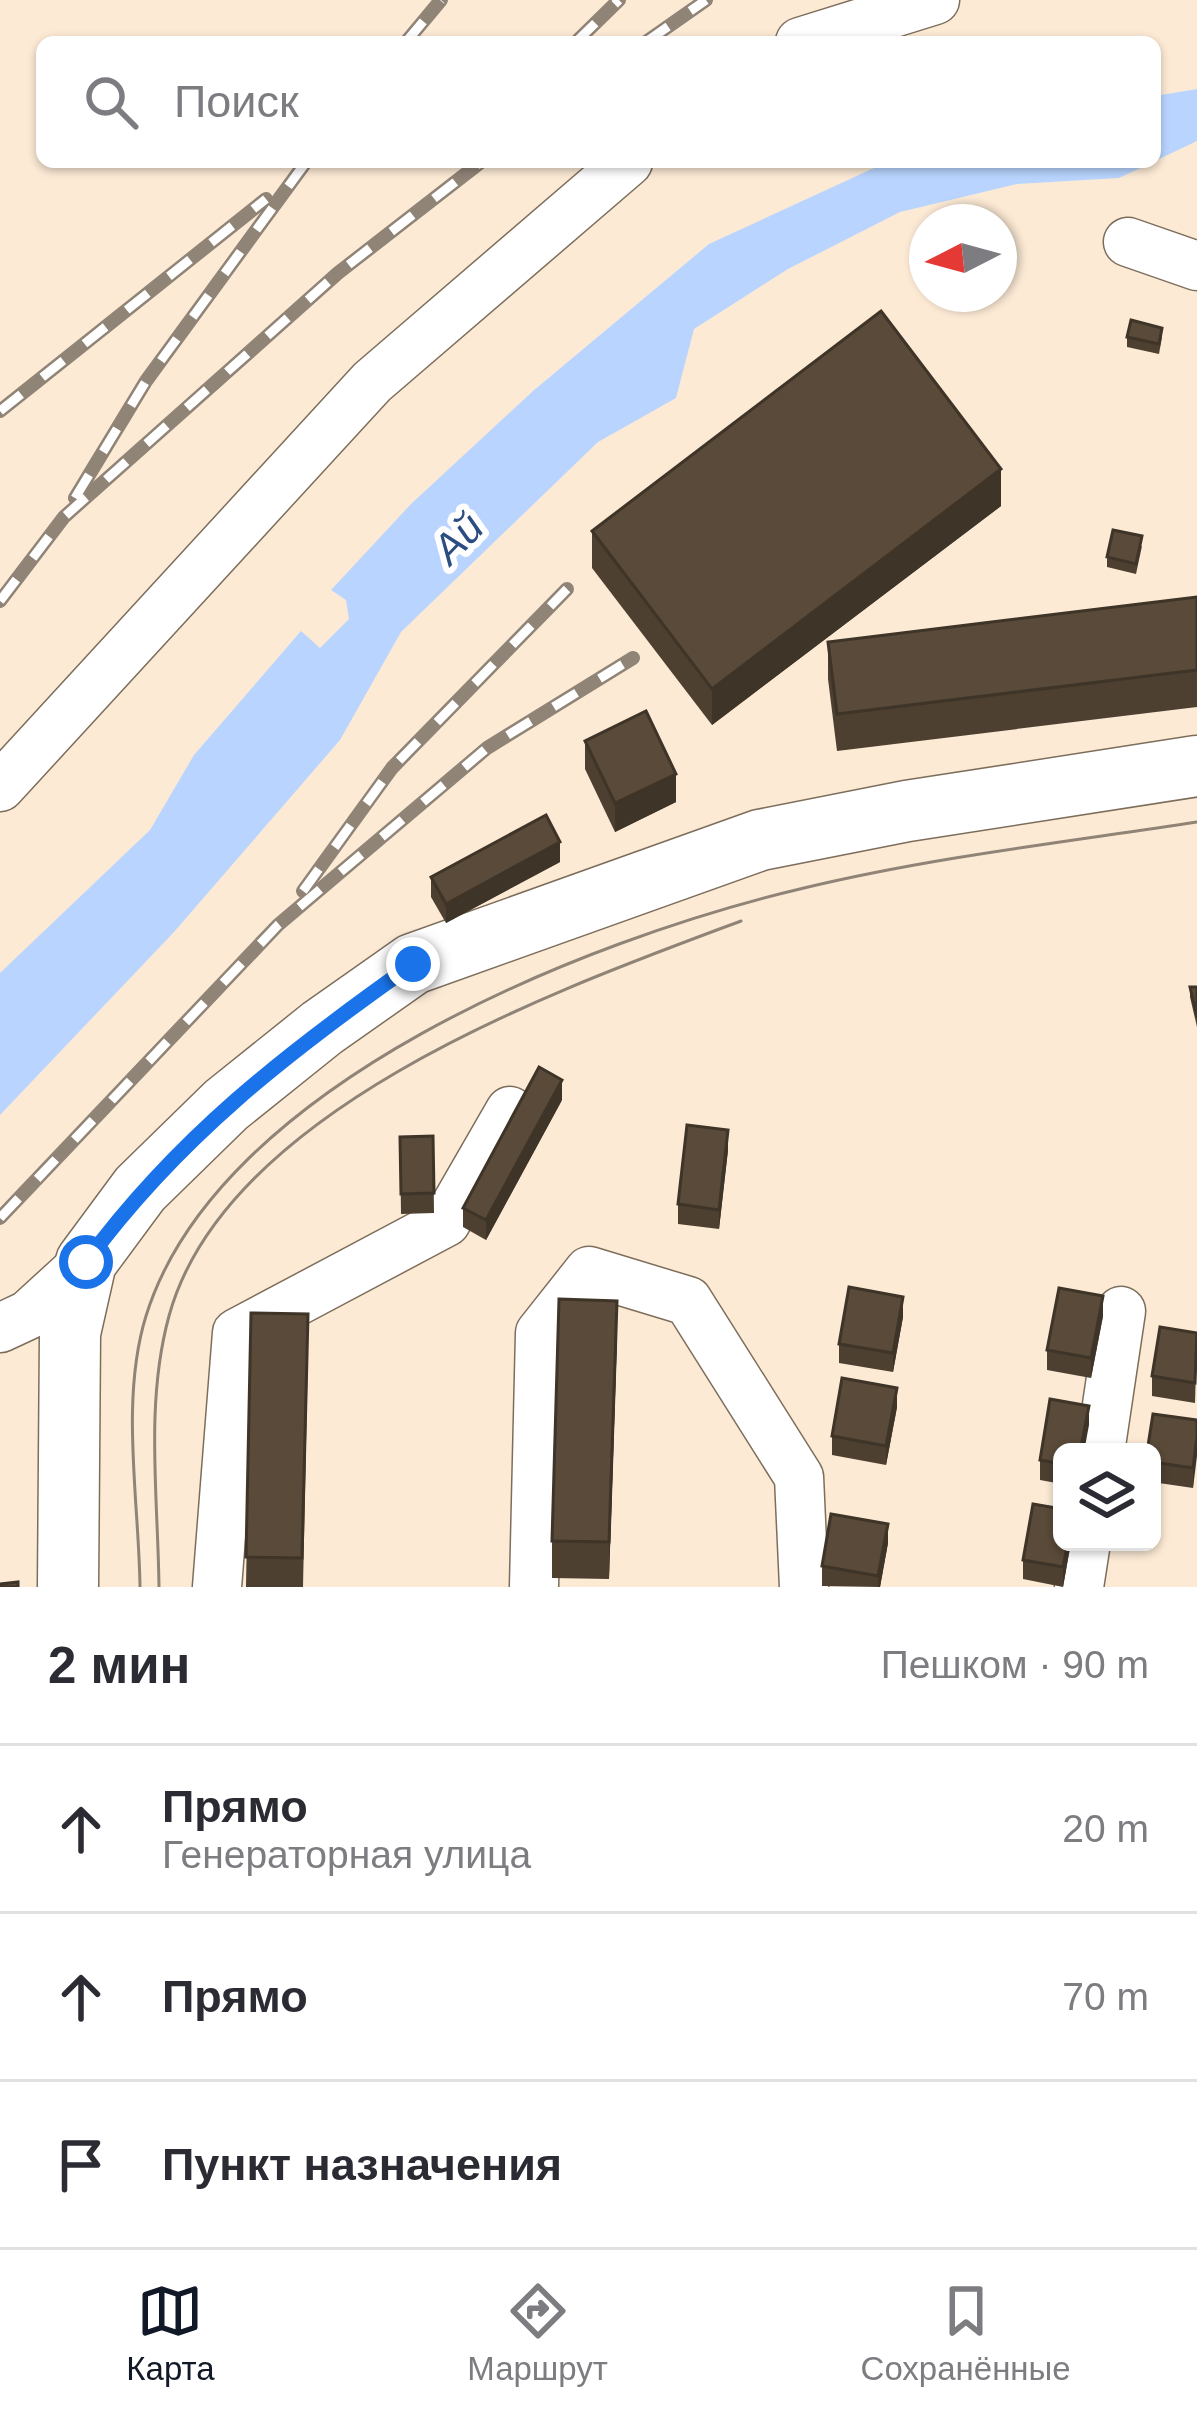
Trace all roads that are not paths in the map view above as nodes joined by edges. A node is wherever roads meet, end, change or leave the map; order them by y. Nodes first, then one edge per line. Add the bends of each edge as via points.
1 (935, 0) edge
2 (819, 36) edge
3 (621, 168) edge
4 (1128, 242) dead end
5 (1197, 266) edge
6 (1197, 766) edge
7 (0, 787) edge
8 (509, 1111) edge
9 (86, 1262) junction
10 (1121, 1311) dead end
11 (0, 1328) edge
12 (1101, 1443) edge
13 (1085, 1551) edge
14 (68, 1587) edge
15 (217, 1587) edge
16 (534, 1587) edge
17 (804, 1587) edge
18 (1079, 1587) edge

1 - 2 street
3 - 7 street via 372,382
4 - 5 street
6 - 9 main road via 760,840 413,964 226,1105 140,1189
8 - 15 street via 446,1222 236,1333
9 - 11 street via 28,1315
9 - 14 main road via 70,1333
10 - 12 street
13 - 18 street
16 - 17 street via 540,1333 589,1271 688,1301 799,1478

